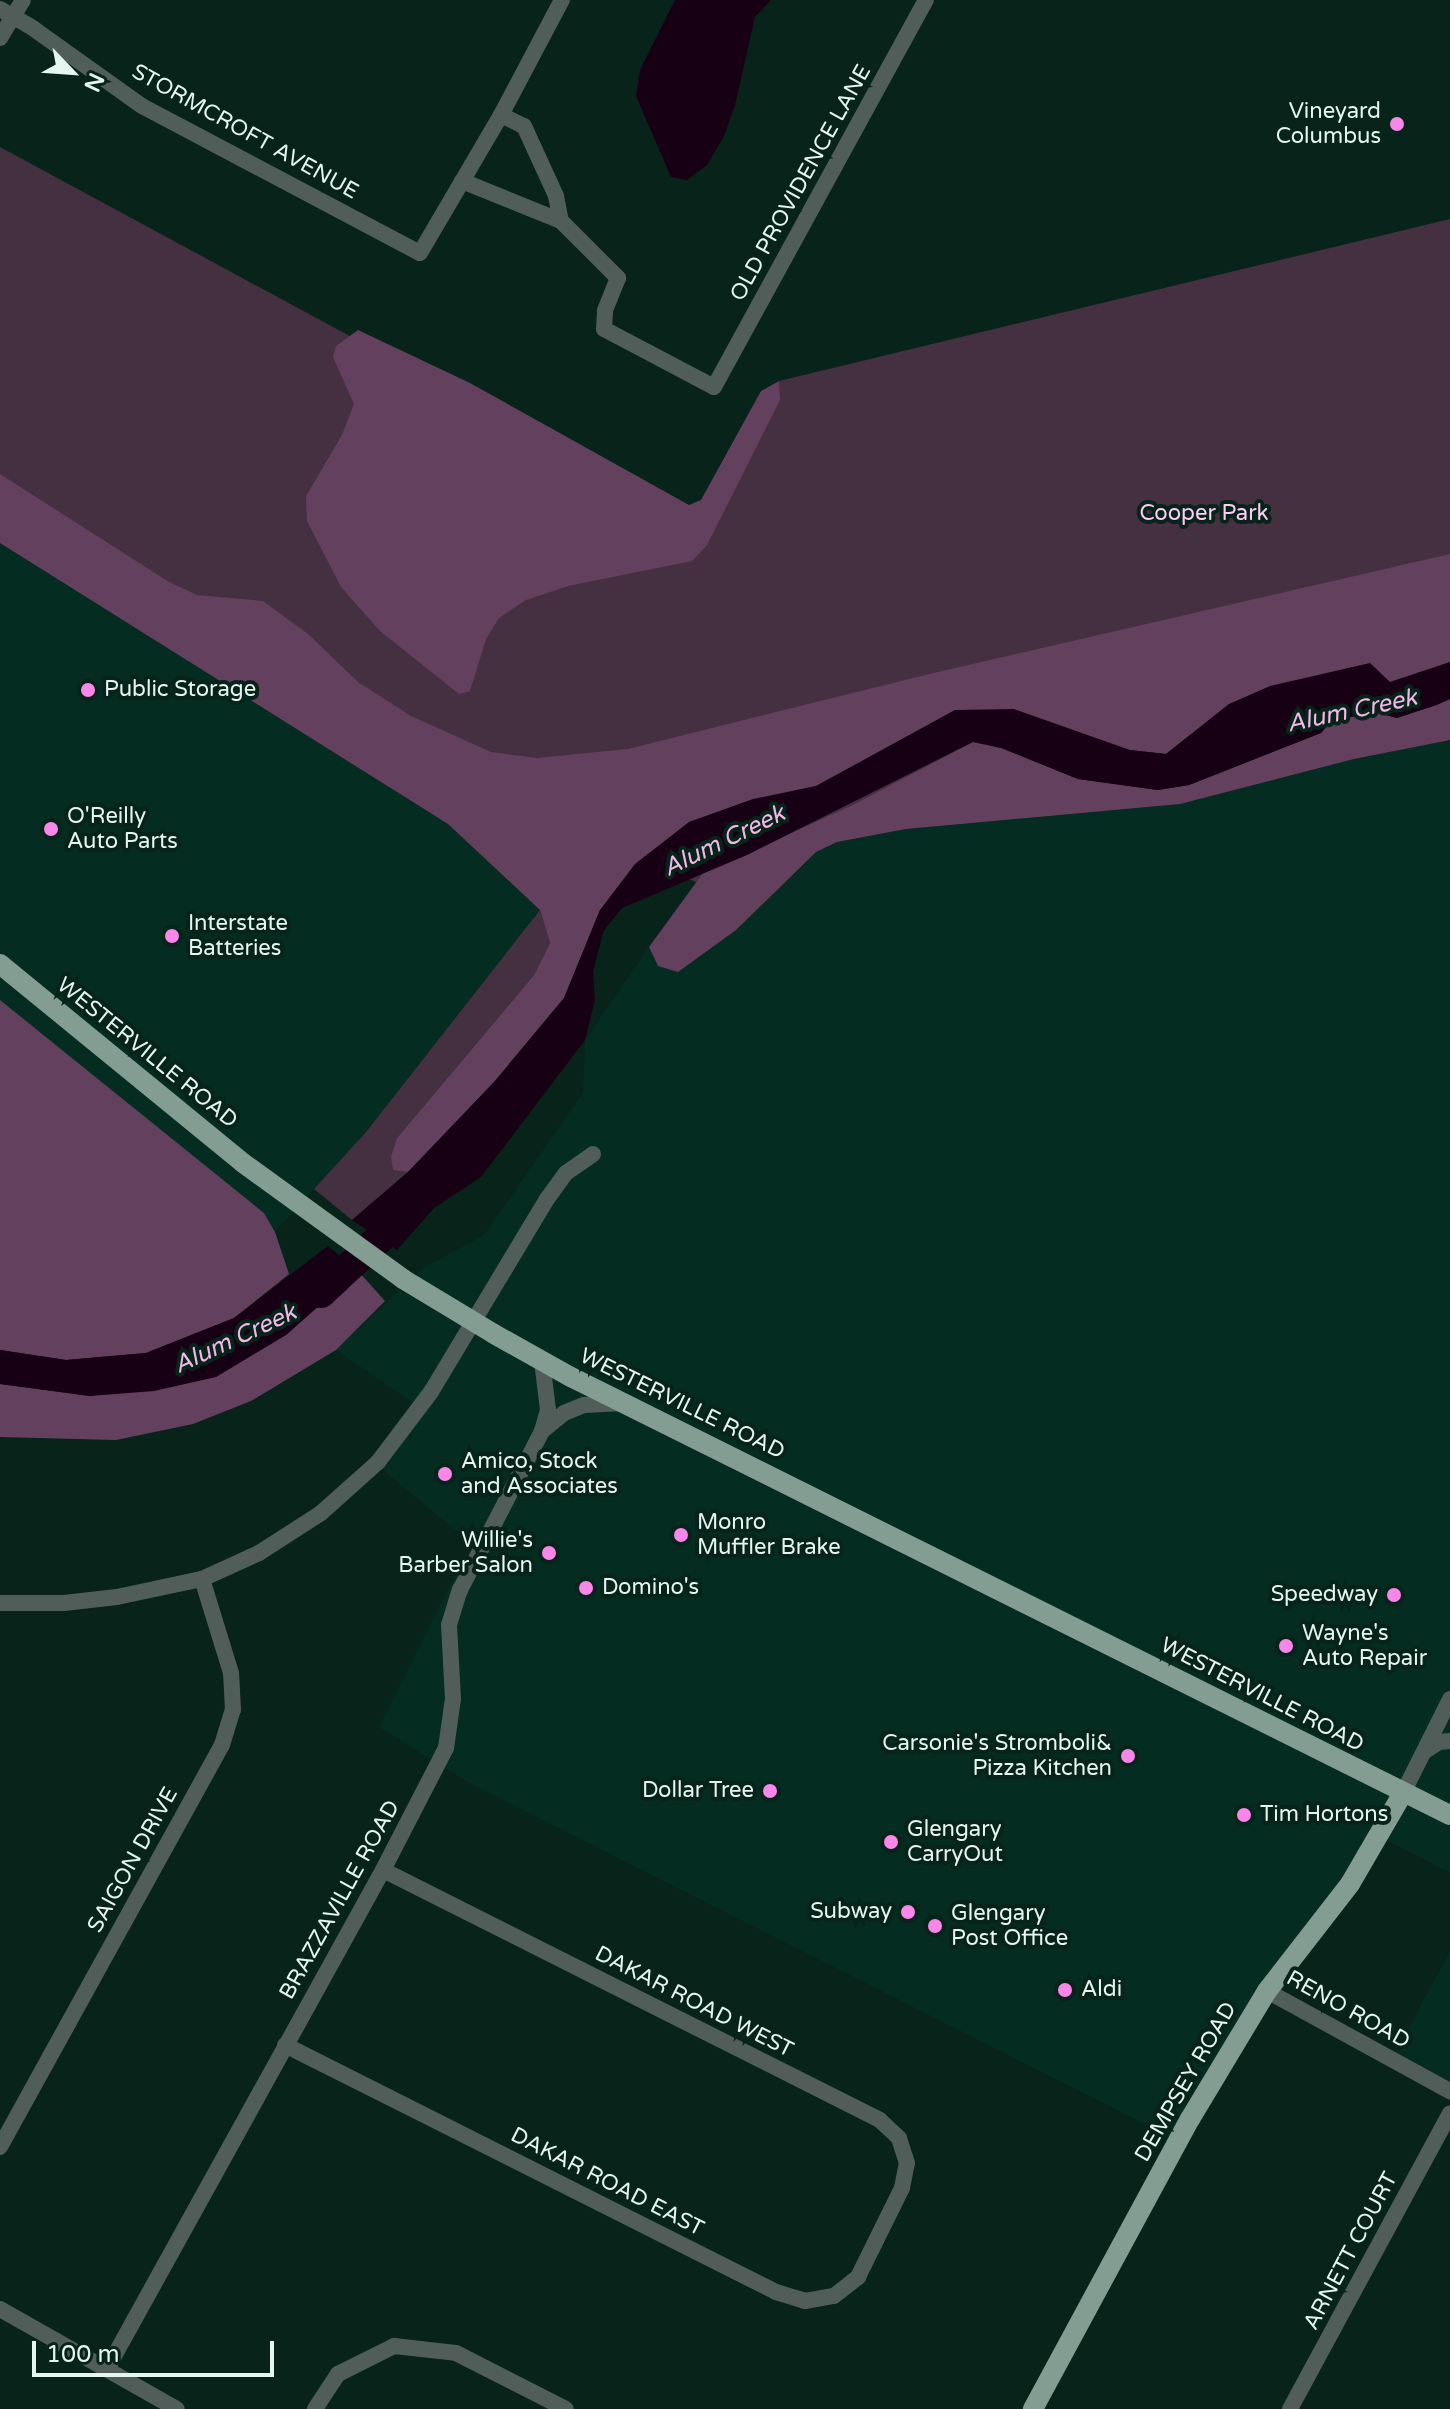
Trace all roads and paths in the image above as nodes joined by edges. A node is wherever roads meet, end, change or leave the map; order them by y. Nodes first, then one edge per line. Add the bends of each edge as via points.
1 (23, 0) edge
2 (562, 0) edge
3 (926, 0) edge
4 (6, 13) edge
5 (0, 38) edge
6 (501, 115) junction
7 (462, 181) junction
8 (561, 221) junction
9 (0, 964) edge
10 (593, 1154) dead end
11 (474, 1322) junction
12 (542, 1361) junction
13 (627, 1403) junction
14 (542, 1431) junction
15 (202, 1579) junction
16 (0, 1603) edge
17 (1450, 1699) edge
18 (1450, 1741) edge
19 (1425, 1751) junction
20 (1403, 1793) junction
21 (1450, 1817) edge
22 (383, 1870) junction
23 (1267, 1991) junction
24 (285, 2045) junction
25 (1450, 2091) edge
26 (1450, 2113) edge
27 (6, 2124) edge
28 (0, 2147) edge
29 (884, 2224) joint
30 (0, 2309) edge
31 (107, 2369) junction
32 (177, 2409) edge
33 (315, 2409) edge
34 (566, 2409) edge
35 (1033, 2409) edge
36 (1290, 2409) edge

1 - 4 street
2 - 6 street
3 - 8 street, OLD PROVIDENCE LANE via 714,387 604,329 618,278
4 - 5 street
4 - 7 street, STORMCROFT AVENUE via 142,106 420,253
6 - 7 street
6 - 8 street via 524,126 556,196
7 - 8 street
9 - 11 main road, WESTERVILLE ROAD via 243,1163 403,1279
10 - 11 street via 566,1173 547,1199
11 - 12 main road, WESTERVILLE ROAD
11 - 15 street via 431,1392 378,1462 321,1513 259,1553
12 - 13 main road, WESTERVILLE ROAD
12 - 14 street, BRAZZAVILLE ROAD via 548,1410
13 - 14 street, BRAZZAVILLE ROAD via 584,1405
13 - 20 main road, WESTERVILLE ROAD
14 - 22 street, BRAZZAVILLE ROAD via 460,1590 449,1625 453,1699 446,1748
15 - 16 street via 117,1597
15 - 27 street, SAIGON DRIVE via 231,1673 233,1710 222,1745
17 - 19 street
18 - 19 street
19 - 20 street
20 - 21 main road, WESTERVILLE ROAD
20 - 23 main road, DEMPSEY ROAD via 1350,1884
22 - 24 street, BRAZZAVILLE ROAD
22 - 29 street, DAKAR ROAD WEST via 880,2120 899,2138 907,2163 902,2188
23 - 25 street, RENO ROAD
23 - 35 main road, DEMPSEY ROAD via 1190,2119
24 - 29 street, DAKAR ROAD EAST via 776,2292 805,2301 834,2296 858,2277
24 - 31 street, BRAZZAVILLE ROAD
26 - 36 street, ARNETT COURT
27 - 28 street, SAIGON DRIVE
30 - 31 street
31 - 32 street
33 - 34 street via 338,2374 394,2346 456,2353

